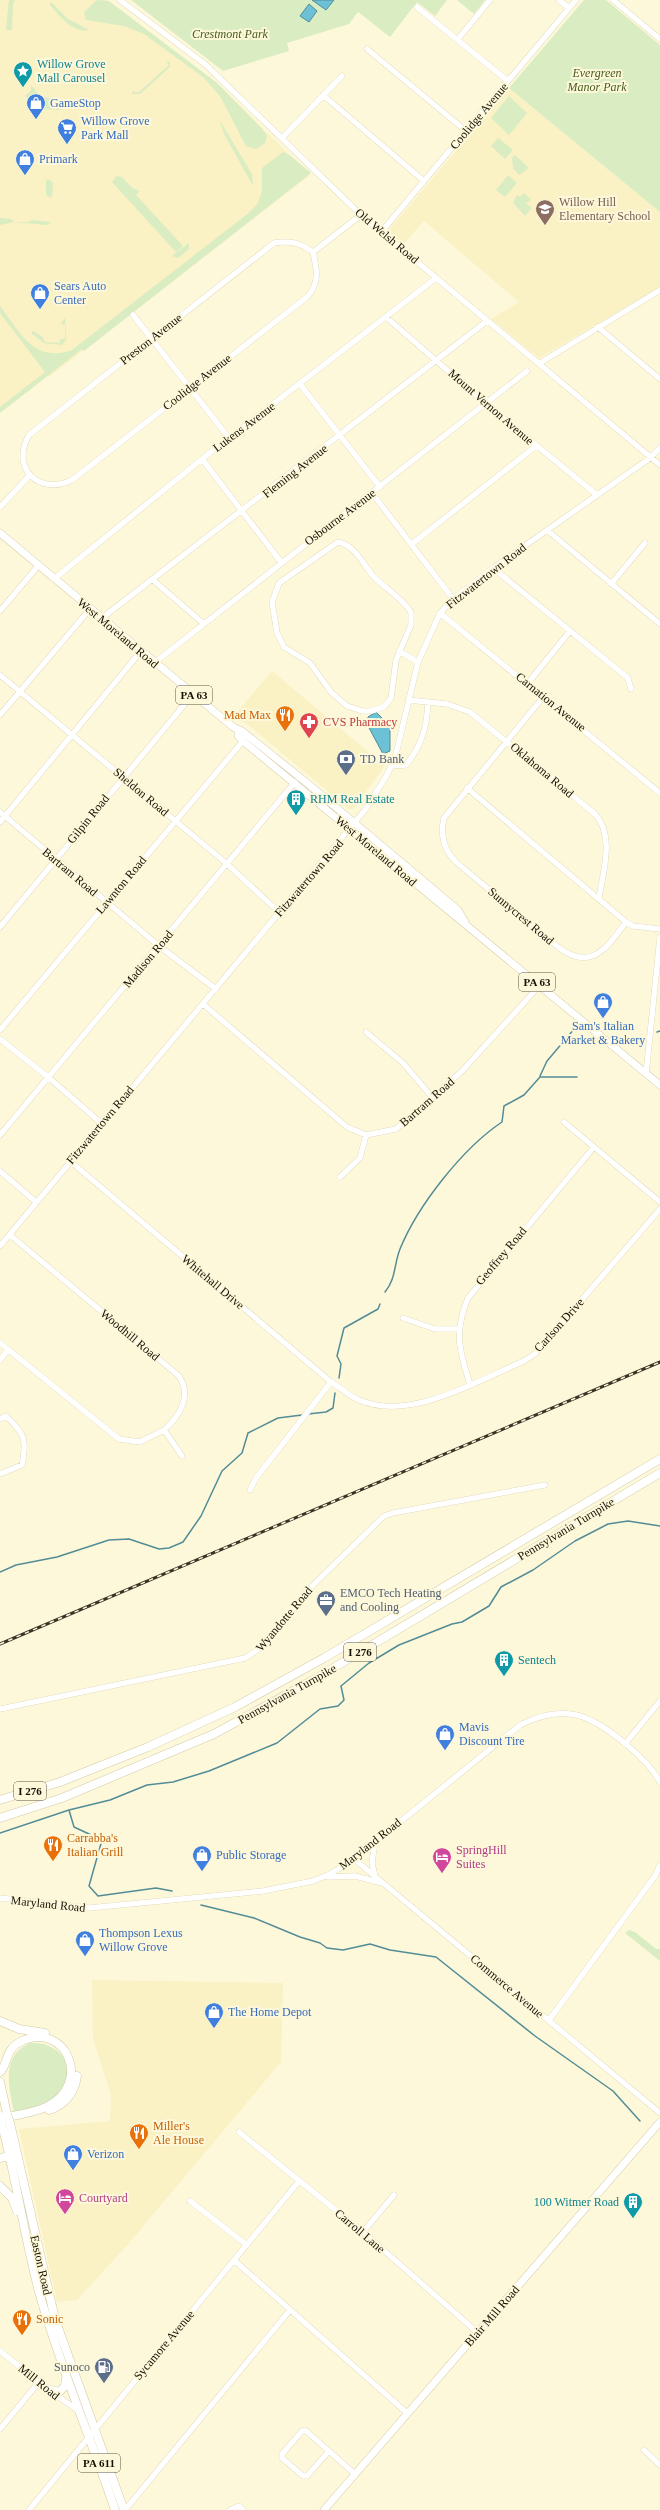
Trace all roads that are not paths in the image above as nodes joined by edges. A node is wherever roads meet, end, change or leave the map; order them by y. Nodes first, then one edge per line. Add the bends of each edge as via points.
1 (120, 0) edge
2 (490, 0) edge
3 (559, 0) edge
4 (576, 0) edge
5 (613, 0) edge
6 (417, 7) dead end
7 (569, 8) junction
8 (458, 39) junction
9 (660, 39) edge
10 (368, 49) dead end
11 (342, 76) dead end
12 (508, 81) junction
13 (323, 95) junction
14 (466, 131) junction
15 (282, 138) junction
16 (424, 181) junction
17 (361, 215) junction
18 (382, 231) junction
19 (313, 252) junction
20 (436, 278) junction
21 (659, 292) edge
22 (133, 316) dead end
23 (386, 317) junction
24 (487, 322) junction
25 (598, 327) junction
26 (151, 338) junction
27 (436, 360) junction
28 (540, 363) junction
29 (527, 371) dead end
30 (660, 379) edge
31 (300, 384) junction
32 (190, 388) junction
33 (486, 404) junction
34 (341, 435) junction
35 (229, 438) junction
36 (536, 446) junction
37 (660, 448) edge
38 (650, 458) junction
39 (202, 459) junction
40 (660, 465) edge
41 (30, 475) junction
42 (380, 487) junction
43 (372, 493) junction
44 (597, 495) junction
45 (0, 507) edge
46 (242, 512) junction
47 (547, 530) junction
48 (0, 533) edge
49 (645, 543) dead end
50 (412, 544) junction
51 (281, 562) junction
52 (38, 566) junction
53 (493, 568) junction
54 (54, 579) junction
55 (153, 580) junction
56 (611, 584) junction
57 (453, 599) junction
58 (90, 608) junction
59 (0, 611) edge
60 (440, 613) junction
61 (102, 618) junction
62 (204, 624) junction
63 (660, 624) edge
64 (570, 631) junction
65 (141, 651) junction
66 (399, 651) junction
67 (418, 662) junction
68 (154, 663) junction
69 (0, 675) edge
70 (528, 683) junction
71 (631, 689) dead end
72 (19, 691) junction
73 (193, 694) junction
74 (544, 696) junction
75 (408, 700) junction
76 (428, 702) junction
77 (0, 715) edge
78 (238, 731) junction
79 (72, 734) junction
80 (242, 740) junction
81 (506, 740) junction
82 (392, 766) junction
83 (123, 778) junction
84 (295, 782) junction
85 (467, 788) junction
86 (660, 793) edge
87 (2, 814) edge
88 (175, 821) junction
89 (0, 822) edge
90 (353, 826) junction
91 (55, 860) junction
92 (226, 863) junction
93 (599, 898) junction
94 (106, 902) junction
95 (279, 912) junction
96 (626, 922) junction
97 (0, 927) edge
98 (660, 930) edge
99 (660, 937) edge
100 (159, 946) junction
101 (658, 971) edge
102 (540, 985) junction
103 (216, 989) junction
104 (203, 1004) junction
105 (0, 1030) edge
106 (366, 1032) dead end
107 (0, 1039) edge
108 (646, 1074) junction
109 (48, 1077) junction
110 (660, 1085) edge
111 (432, 1097) junction
112 (564, 1122) dead end
113 (101, 1123) junction
114 (0, 1135) edge
115 (366, 1136) junction
116 (594, 1147) junction
117 (70, 1161) junction
118 (0, 1171) edge
119 (340, 1177) dead end
120 (36, 1202) junction
121 (660, 1202) edge
122 (660, 1209) edge
123 (10, 1234) junction
124 (0, 1246) edge
125 (403, 1318) dead end
126 (458, 1329) junction
127 (0, 1343) edge
128 (8, 1350) junction
129 (0, 1360) edge
130 (331, 1382) junction
131 (470, 1384) junction
132 (358, 1400) joint
133 (0, 1419) edge
134 (164, 1430) junction
135 (182, 1456) dead end
136 (660, 1458) edge
137 (660, 1473) edge
138 (0, 1474) edge
139 (545, 1485) dead end
140 (250, 1490) dead end
141 (660, 1701) edge
142 (0, 1709) edge
143 (625, 1744) junction
144 (660, 1782) edge
145 (0, 1800) edge
146 (0, 1818) edge
147 (375, 1842) junction
148 (354, 1859) junction
149 (660, 1865) edge
150 (375, 1876) junction
151 (323, 1877) junction
152 (385, 1884) junction
153 (0, 1898) edge
154 (549, 2020) junction
155 (0, 2021) edge
156 (0, 2072) edge
157 (0, 2082) edge
158 (660, 2113) edge
159 (3, 2120) edge
160 (660, 2122) edge
161 (239, 2132) dead end
162 (9, 2156) junction
163 (0, 2158) edge
164 (299, 2181) junction
165 (0, 2186) edge
166 (394, 2196) dead end
167 (190, 2201) dead end
168 (363, 2232) junction
169 (247, 2245) junction
170 (30, 2250) junction
171 (235, 2261) junction
172 (290, 2310) junction
173 (478, 2333) junction
174 (0, 2351) edge
175 (66, 2378) junction
176 (39, 2382) junction
177 (47, 2389) junction
178 (80, 2411) junction
179 (407, 2413) junction
180 (88, 2414) junction
181 (0, 2429) edge
182 (91, 2432) junction
183 (644, 2450) dead end
184 (329, 2451) junction
185 (660, 2465) edge
186 (355, 2474) junction
187 (29, 2510) edge
188 (115, 2510) edge
189 (125, 2510) edge
190 (230, 2510) edge
191 (243, 2510) edge
192 (324, 2510) edge

1 - 15 street, Old Welsh Road via 206,65
2 - 8 street
3 - 7 street
4 - 7 street, Coolidge Avenue
5 - 9 street
6 - 8 street
7 - 12 street, Coolidge Avenue
8 - 12 street
10 - 14 street
11 - 13 street
12 - 14 street, Coolidge Avenue
13 - 15 street
13 - 16 street
14 - 16 street, Coolidge Avenue
15 - 17 street, Old Welsh Road
16 - 18 street, Coolidge Avenue
17 - 18 street, Old Welsh Road
17 - 19 street
18 - 20 street, Old Welsh Road
19 - 26 street, Preston Avenue via 296,242 274,243
19 - 32 street, Coolidge Avenue via 318,273 307,297
20 - 23 street, Lukens Avenue
20 - 24 street, Old Welsh Road
21 - 25 street
22 - 26 street
23 - 27 street, Mount Vernon Avenue
23 - 31 street, Lukens Avenue
24 - 27 street, Fleming Avenue
24 - 28 street, Old Welsh Road
25 - 28 street
25 - 30 street
26 - 32 street
26 - 41 street, Preston Avenue via 29,435 22,452 23,461
27 - 33 street, Mount Vernon Avenue
27 - 34 street, Fleming Avenue
28 - 38 street, Old Welsh Road
29 - 33 street, Osbourne Avenue
31 - 34 street
31 - 35 street, Lukens Avenue
32 - 35 street
32 - 41 street, Coolidge Avenue via 72,480 54,486
33 - 36 street, Mount Vernon Avenue
33 - 42 street, Osbourne Avenue
34 - 42 street
34 - 46 street, Fleming Avenue
35 - 39 street, Lukens Avenue
36 - 44 street, Mount Vernon Avenue
36 - 50 street
37 - 38 street, Fitzwatertown Road
38 - 40 street, Old Welsh Road
38 - 44 street, Fitzwatertown Road
39 - 46 street
39 - 54 street, Lukens Avenue
41 - 45 street
42 - 43 street, Osbourne Avenue
43 - 50 street
43 - 51 street, Osbourne Avenue
44 - 47 street, Fitzwatertown Road
46 - 51 street
46 - 55 street, Fleming Avenue
47 - 53 street, Fitzwatertown Road
47 - 56 street
48 - 52 main road, West Moreland Road / PA 63
49 - 56 street
50 - 57 street
51 - 62 street, Osbourne Avenue
52 - 54 main road, West Moreland Road / PA 63
52 - 59 street
53 - 57 street, Fitzwatertown Road
53 - 64 street
54 - 58 main road, West Moreland Road / PA 63
55 - 61 street, Fleming Avenue
55 - 62 street
56 - 63 street
57 - 60 street, Fitzwatertown Road
58 - 61 main road, West Moreland Road / PA 63
58 - 72 street
60 - 67 street, Fitzwatertown Road
60 - 70 street, Carnation Avenue
61 - 65 main road, West Moreland Road / PA 63
62 - 68 street, Osbourne Avenue
64 - 70 street
64 - 71 street via 628,678
65 - 68 main road, West Moreland Road / PA 63
65 - 79 street
66 - 66 street via 388,704 371,711 347,706 331,692 310,663 290,652 280,640 272,610 273,596 279,583 335,543 345,544 358,555 372,575 398,596 412,612 411,625
66 - 67 street
67 - 75 street, Fitzwatertown Road
68 - 73 main road, West Moreland Road / PA 63
69 - 72 street, Sheldon Road
70 - 74 street, Carnation Avenue
72 - 77 street
72 - 79 street, Sheldon Road
73 - 78 main road, West Moreland Road / PA 63
73 - 83 street, Gilpin Road
74 - 81 street, Sunnycrest Road
74 - 86 street, Carnation Avenue
75 - 76 street, Oklahoma Road
75 - 82 street, Fitzwatertown Road
76 - 81 street, Oklahoma Road via 462,708
76 - 82 street via 426,726 420,746 406,765
78 - 80 main road, West Moreland Road / PA 63 via 238,736
78 - 90 main road, West Moreland Road / PA 63 via 242,731 280,761
79 - 83 street, Sheldon Road
79 - 87 street
80 - 84 main road, West Moreland Road / PA 63
80 - 88 street, Lawnton Road
81 - 85 street, Sunnycrest Road
81 - 93 street, Oklahoma Road via 599,818 606,842
82 - 90 street, Fitzwatertown Road
83 - 88 street, Sheldon Road
83 - 91 street, Gilpin Road
84 - 90 main road, West Moreland Road / PA 63
84 - 92 street, Madison Road
85 - 93 street
85 - 96 street, Sunnycrest Road via 444,818 442,825 444,844 456,862 558,947 573,956 585,958 598,954 608,946
87 - 89 street
87 - 91 street, Bartram Road
88 - 92 street, Sheldon Road
88 - 94 street, Lawnton Road
90 - 95 street, Fitzwatertown Road
90 - 102 main road, West Moreland Road / PA 63 via 458,910 465,922
91 - 94 street, Bartram Road
91 - 97 street, Gilpin Road
92 - 95 street, Sheldon Road
92 - 100 street, Madison Road
93 - 96 street
94 - 100 street, Bartram Road
94 - 105 street, Lawnton Road
95 - 103 street, Fitzwatertown Road
96 - 98 street via 633,926
99 - 101 street
100 - 103 street, Bartram Road
100 - 109 street, Madison Road
101 - 108 street
102 - 108 main road, West Moreland Road / PA 63
102 - 111 street, Bartram Road via 472,1062
103 - 104 street, Fitzwatertown Road
104 - 113 street, Fitzwatertown Road
104 - 115 street via 348,1127
106 - 111 street via 412,1072
107 - 109 street
108 - 110 main road, PA 63
109 - 113 street
109 - 114 street, Madison Road
111 - 115 street, Bartram Road via 396,1129
112 - 116 street
113 - 117 street, Fitzwatertown Road
115 - 119 street via 360,1158
116 - 121 street
116 - 126 street, Geoffrey Road via 476,1286 468,1298
117 - 120 street, Fitzwatertown Road
117 - 130 street, Whitehall Drive
118 - 120 street
120 - 123 street, Fitzwatertown Road
122 - 131 street, Carlson Drive via 536,1353 524,1361
123 - 124 street, Fitzwatertown Road
123 - 134 street, Woodhill Road via 178,1376 183,1387 183,1406
125 - 126 street via 436,1329
126 - 131 street, Geoffrey Road via 460,1351
127 - 128 street
128 - 129 street
128 - 134 street via 119,1439 140,1442
130 - 132 street, Whitehall Drive
130 - 140 street via 256,1478
131 - 132 street, Carlson Drive via 426,1402 406,1407 389,1407
133 - 138 street via 6,1416 22,1430 25,1446 22,1465
134 - 135 street
136 - 145 highway, Pennsylvania Turnpike / I 276 via 324,1658 235,1707 148,1747 82,1773
137 - 146 highway, Pennsylvania Turnpike / I 276 via 315,1679 214,1734 69,1795
139 - 142 street, Wyandotte Road via 384,1516 306,1592 265,1645 246,1658
141 - 143 street
143 - 144 street, Maryland Road via 655,1772
143 - 147 street, Maryland Road via 606,1727 588,1718 566,1713 545,1715 530,1720 517,1727
147 - 148 street, Maryland Road
147 - 150 street via 372,1863
148 - 150 street, Commerce Avenue
148 - 151 street, Maryland Road
149 - 154 street via 655,1876
150 - 152 street, Commerce Avenue
151 - 152 street via 355,1876
151 - 153 street, Maryland Road via 276,1890 106,1908 74,1907
152 - 154 street, Commerce Avenue
154 - 158 street, Commerce Avenue
155 - 159 highway via 11,2027 59,2039 72,2054 77,2074 72,2091 58,2106 44,2112
156 - 159 highway via 6,2055 15,2045 37,2037 60,2046 69,2057 72,2070 68,2088 55,2101 37,2110
157 - 159 highway, Easton Road / PA 611
159 - 162 highway, Easton Road / PA 611
159 - 180 highway, Easton Road / PA 611 via 51,2306
160 - 173 main road, Blair Mill Road
161 - 164 street, Carroll Lane
162 - 163 highway
162 - 170 highway, Easton Road / PA 611
164 - 168 street, Carroll Lane
164 - 169 street, Sycamore Avenue
165 - 170 highway via 15,2204
166 - 168 street
167 - 169 street
168 - 173 street, Carroll Lane
169 - 171 street, Sycamore Avenue
170 - 175 highway, Easton Road / PA 611 via 41,2299
171 - 172 street
171 - 182 street, Sycamore Avenue
172 - 179 street
172 - 189 street
173 - 179 main road, Blair Mill Road
174 - 176 street, Mill Road
175 - 177 highway via 62,2390 57,2392
175 - 178 highway, Easton Road / PA 611
176 - 177 street, Mill Road
176 - 181 street
177 - 178 street, Mill Road
178 - 180 street, Mill Road
178 - 182 highway, Easton Road / PA 611
179 - 186 main road, Blair Mill Road
180 - 182 highway, Easton Road / PA 611
182 - 187 street, Sycamore Avenue via 79,2451
182 - 188 highway, Easton Road / PA 611
182 - 189 highway, Easton Road / PA 611
183 - 185 street
184 - 184 street via 305,2430 282,2454 282,2458 306,2476
184 - 186 street
186 - 192 main road, Blair Mill Road
190 - 191 street via 238,2506

